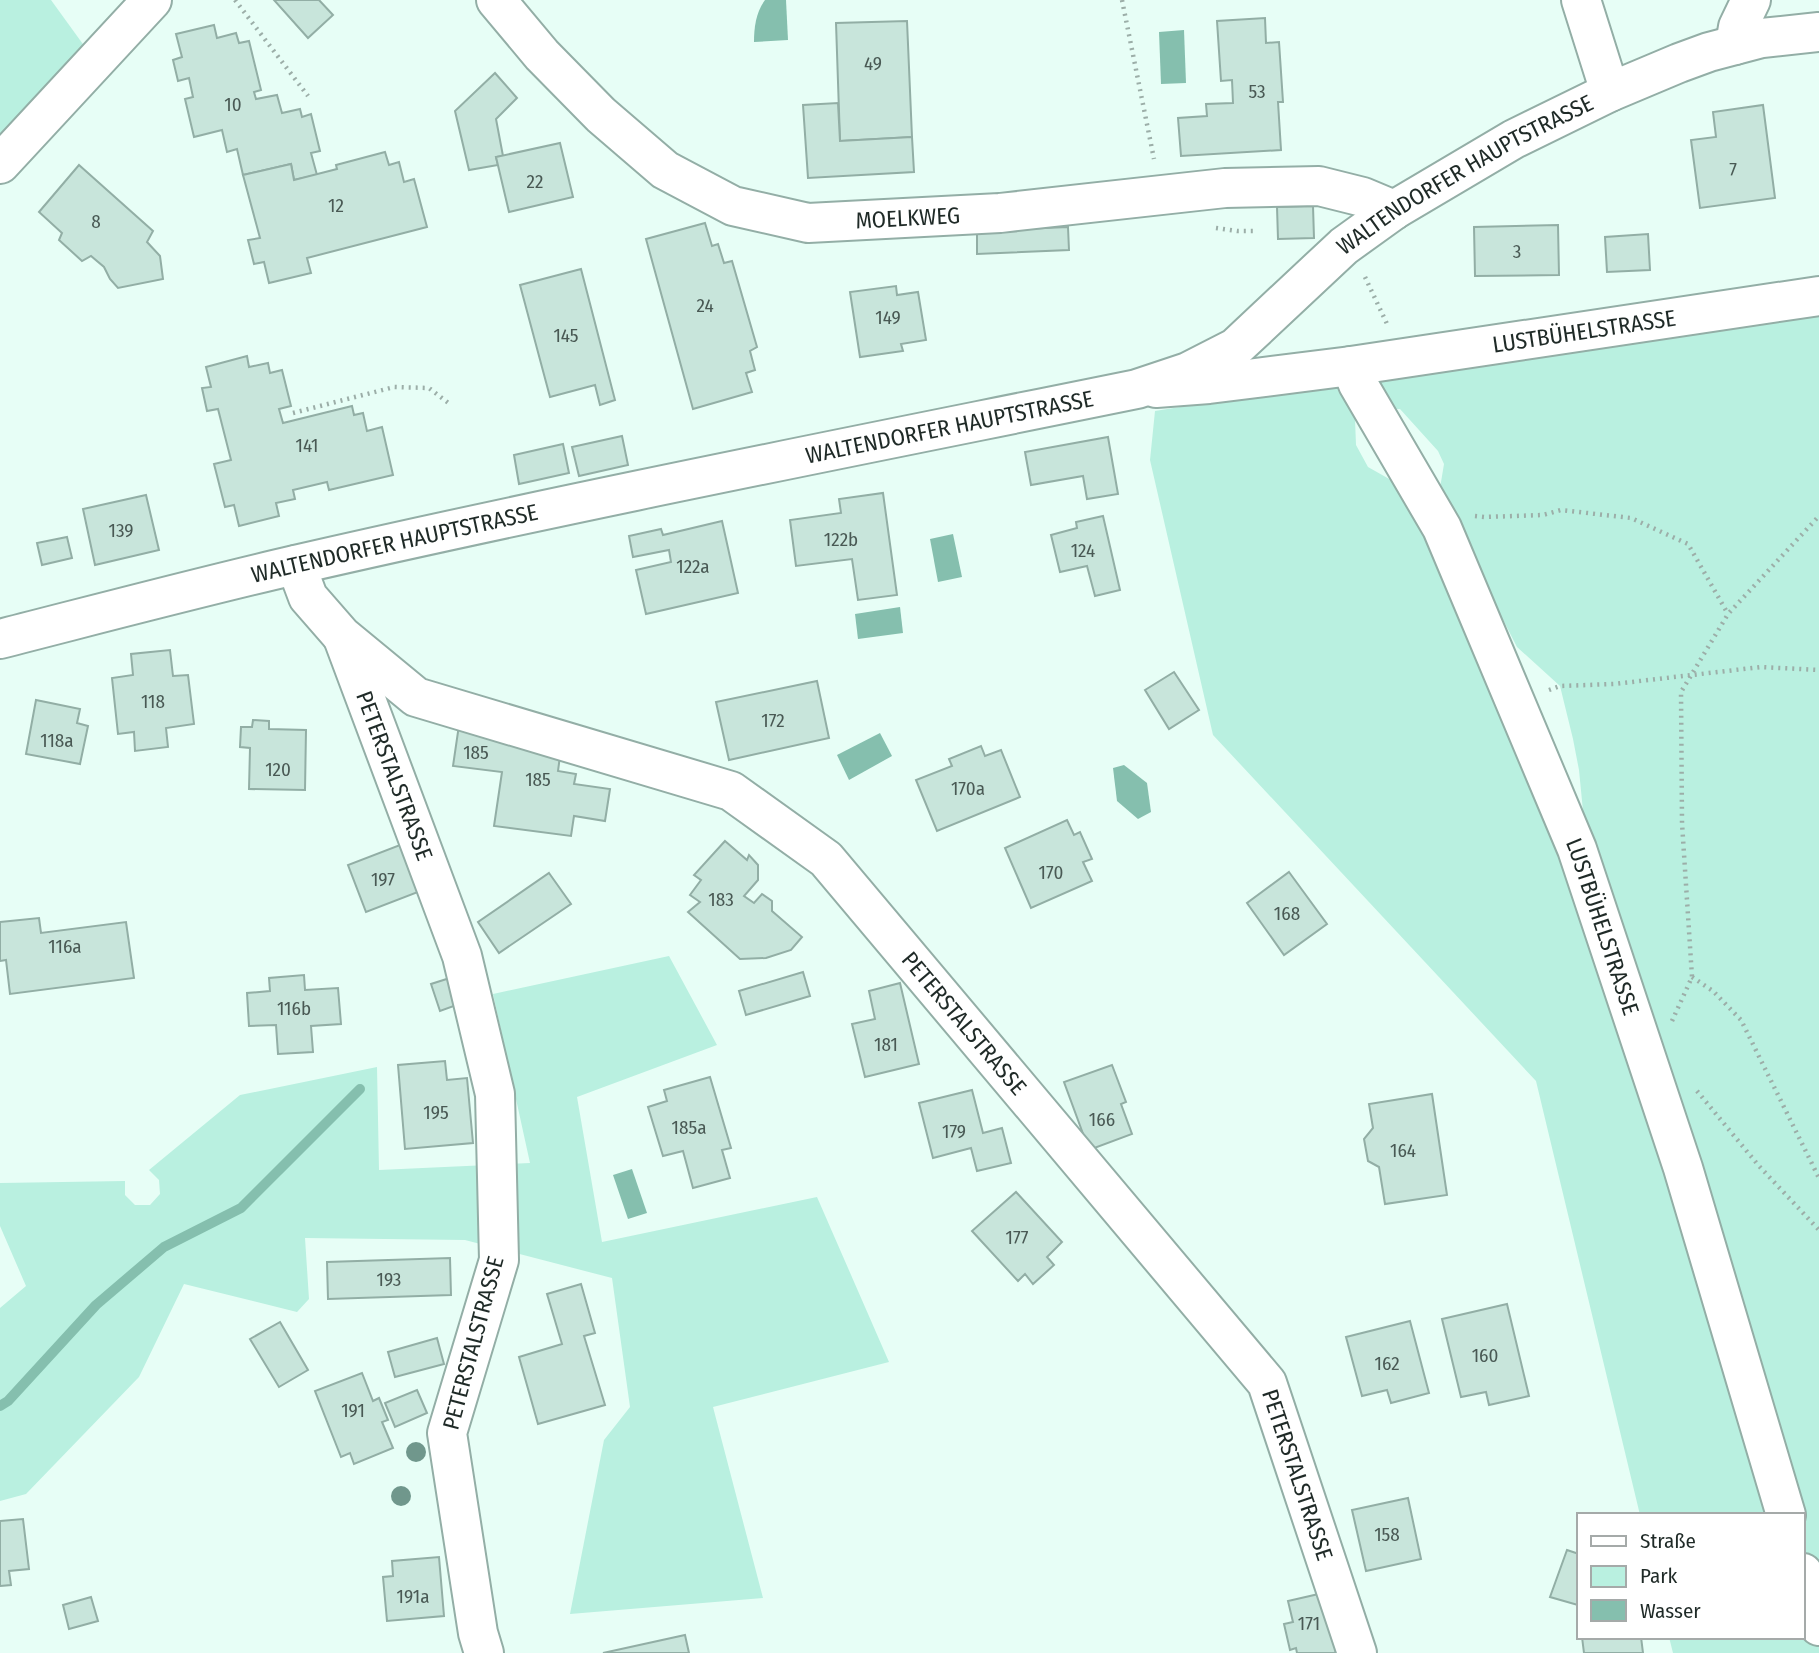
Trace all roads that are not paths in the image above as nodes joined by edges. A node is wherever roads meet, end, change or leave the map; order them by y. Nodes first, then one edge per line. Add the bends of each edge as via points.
1 (152, 0) edge
2 (496, 0) edge
3 (1581, 0) edge
4 (1751, 0) edge
5 (1819, 32) edge
6 (1735, 46) junction
7 (1610, 92) junction
8 (0, 164) edge
9 (1394, 210) junction
10 (1819, 296) edge
11 (1351, 366) junction
12 (1137, 389) junction
13 (296, 565) junction
14 (342, 636) junction
15 (0, 639) edge
16 (1785, 1513) edge
17 (1805, 1580) edge
18 (1819, 1626) edge
19 (484, 1653) edge
20 (1357, 1653) edge

1 - 8 street
2 - 9 street, MOELKWEG via 542,55 656,163 733,206 808,223 1000,213 1225,188 1319,186
3 - 7 street
4 - 6 street
5 - 6 street, WALTENDORFER HAUPTSTRASSE
6 - 7 street, WALTENDORFER HAUPTSTRASSE
7 - 9 street, WALTENDORFER HAUPTSTRASSE via 1514,139
9 - 12 street, WALTENDORFER HAUPTSTRASSE via 1344,246 1235,348 1188,372
10 - 11 street, LUSTBÜHELSTRASSE
11 - 12 street, LUSTBÜHELSTRASSE
11 - 16 street, LUSTBÜHELSTRASSE via 1442,528 1577,849 1683,1168
12 - 13 street, WALTENDORFER HAUPTSTRASSE via 660,485
13 - 14 street, PETERSTALSTRASSE via 307,597
13 - 15 street, WALTENDORFER HAUPTSTRASSE
14 - 19 street, PETERSTALSTRASSE via 463,956 495,1094 499,1260 447,1433
14 - 20 street, PETERSTALSTRASSE via 416,697 731,791 826,859 1267,1383
17 - 18 street

